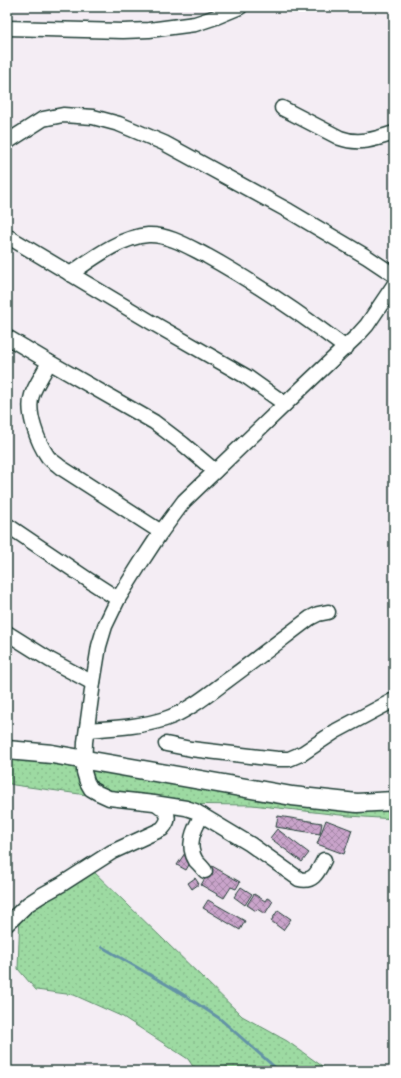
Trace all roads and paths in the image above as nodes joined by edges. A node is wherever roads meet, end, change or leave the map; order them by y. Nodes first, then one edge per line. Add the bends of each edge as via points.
1 (240, 7) edge
2 (7, 28) edge
3 (282, 108) dead end
4 (394, 133) edge
5 (7, 142) edge
6 (7, 236) edge
7 (70, 274) junction
8 (394, 275) edge
9 (394, 285) edge
10 (7, 337) edge
11 (346, 348) junction
12 (49, 362) junction
13 (285, 404) junction
14 (215, 471) junction
15 (7, 525) edge
16 (161, 532) junction
17 (118, 598) junction
18 (328, 612) dead end
19 (7, 633) edge
20 (93, 683) junction
21 (394, 700) edge
22 (87, 730) junction
23 (166, 744) dead end
24 (7, 750) edge
25 (84, 759) junction
26 (394, 801) edge
27 (157, 804) junction
28 (202, 815) junction
29 (324, 860) dead end
30 (205, 871) dead end
31 (7, 924) edge

1 - 2 street via 195,24 149,30
3 - 4 street via 348,141 374,140
5 - 8 street via 43,119 63,115 93,117 119,124 164,143 276,203
6 - 7 street
7 - 11 street via 105,250 136,237 155,235 168,238 252,282
7 - 13 street via 247,377
9 - 11 street via 367,325
10 - 12 street
11 - 13 street
12 - 14 street via 154,422
12 - 16 street via 31,402 33,423 45,452 60,467
13 - 14 street
14 - 16 street via 184,501
15 - 17 street
16 - 17 street
17 - 20 street via 102,636
18 - 22 street via 310,618 207,696 166,719
19 - 20 street
20 - 22 street
21 - 23 street via 289,759
22 - 25 street
24 - 25 main road
25 - 26 main road via 292,796 357,803
25 - 27 street via 86,782 91,789 109,798
27 - 28 street via 186,808
27 - 31 street via 166,811 168,820 162,829 112,852 28,904
28 - 29 street via 304,881 312,879
28 - 30 street via 192,835 192,848 196,860

